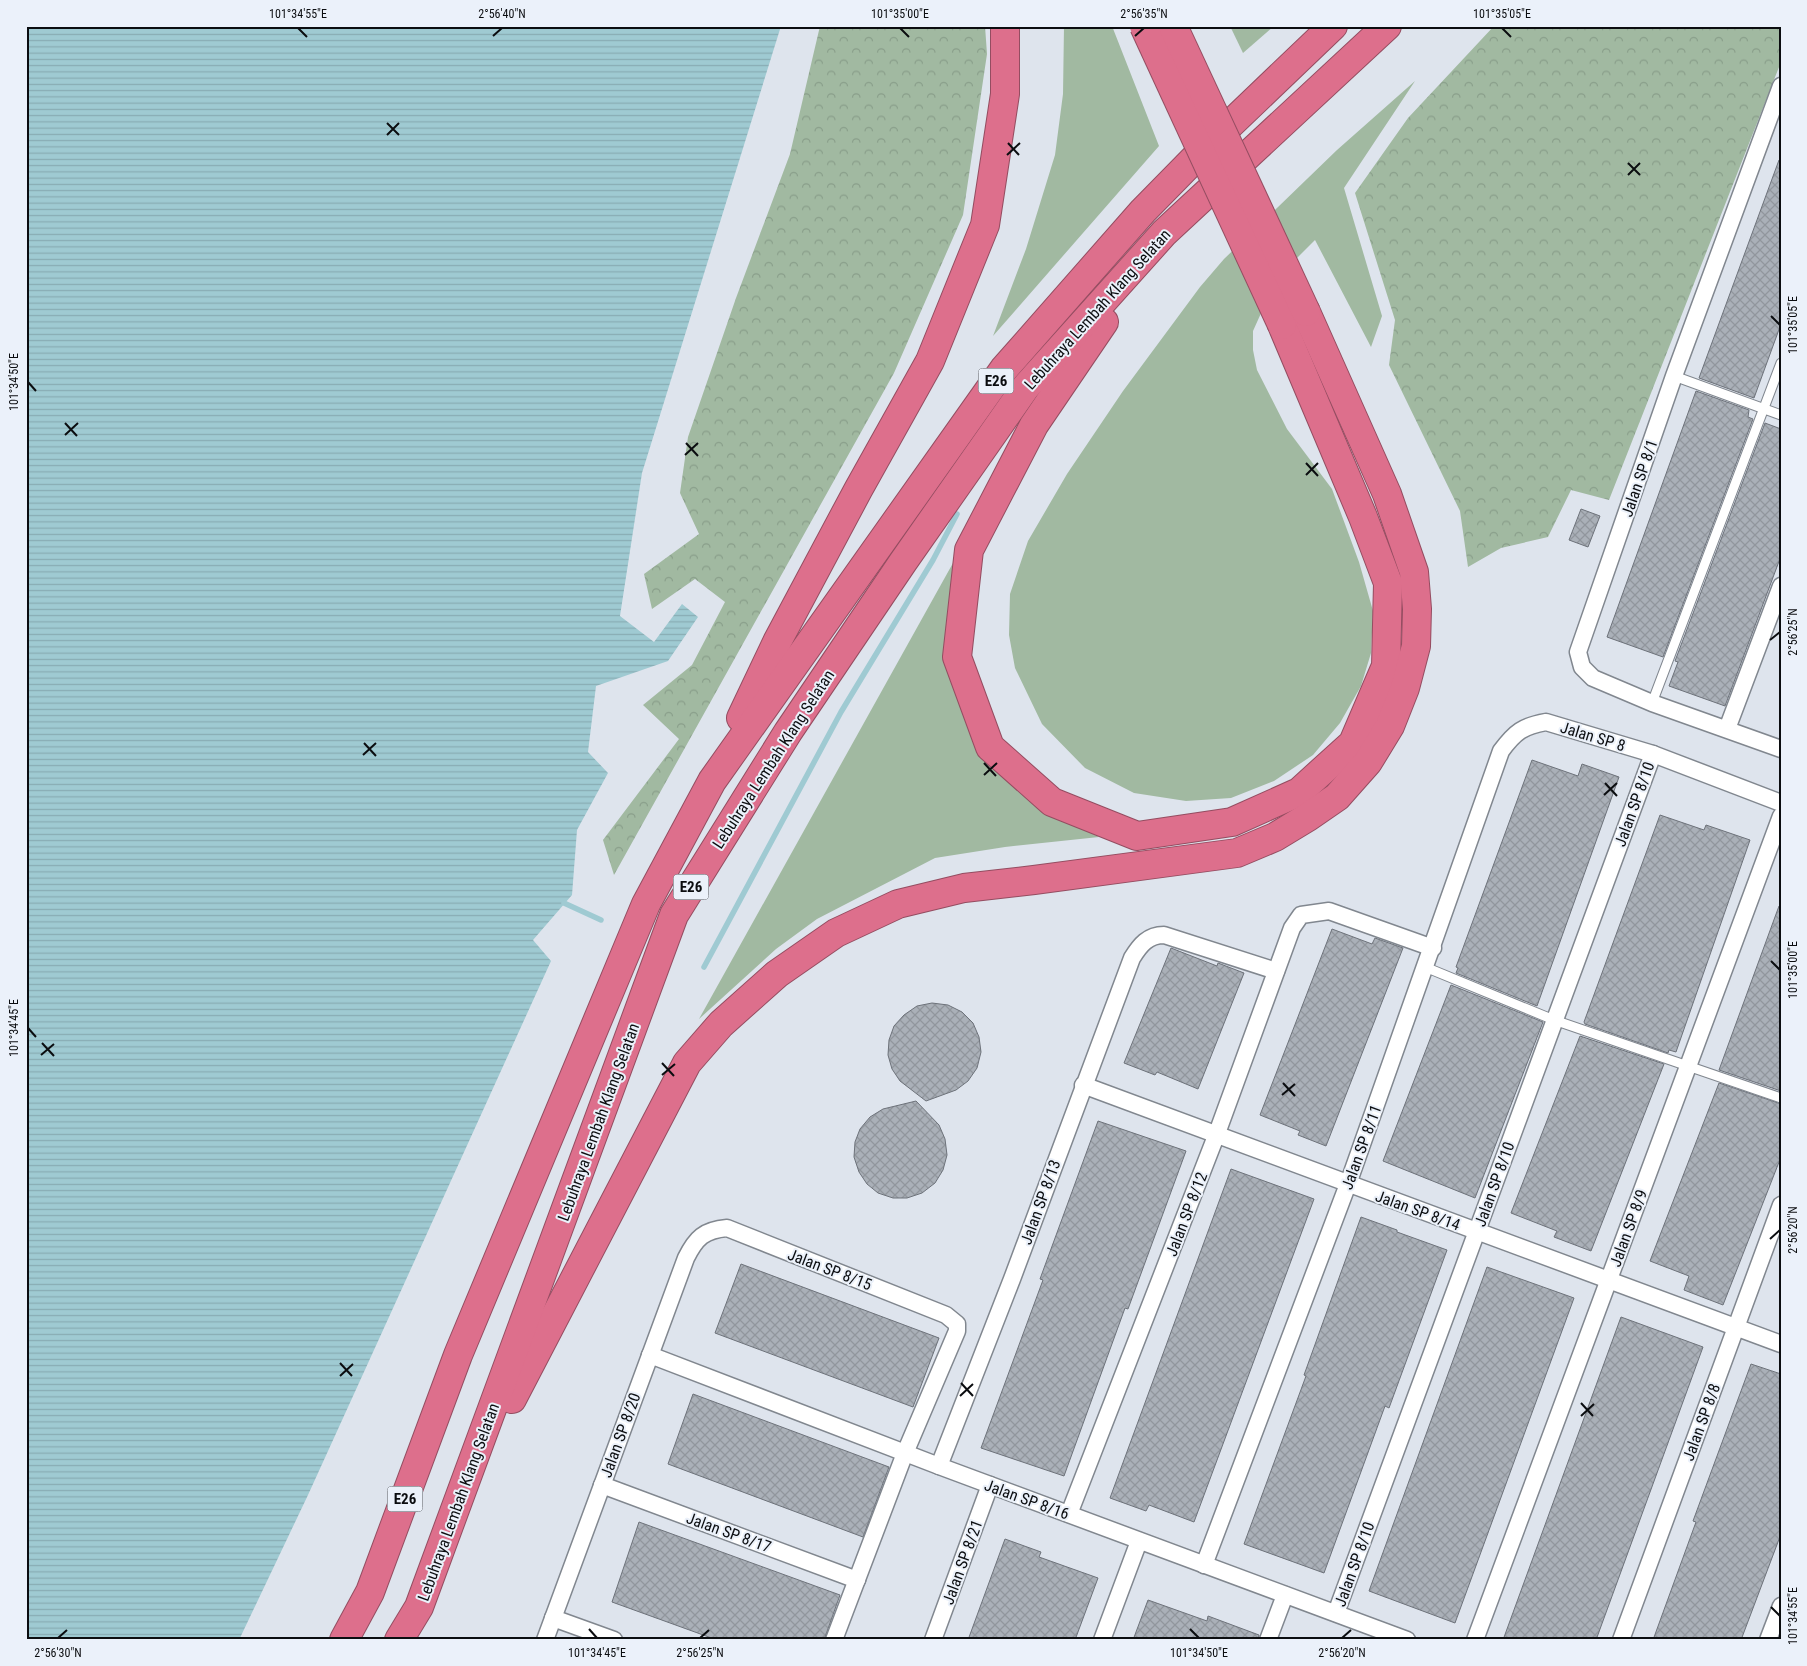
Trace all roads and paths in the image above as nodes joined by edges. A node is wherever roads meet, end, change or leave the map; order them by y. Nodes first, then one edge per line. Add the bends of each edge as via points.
1 (1005, 26) edge
2 (1144, 26) edge
3 (1173, 26) edge
4 (1333, 26) edge
5 (1387, 26) edge
6 (1781, 86) edge
7 (1777, 106) edge
8 (1164, 233) junction
9 (1781, 364) edge
10 (1674, 376) junction
11 (1764, 408) junction
12 (1781, 414) edge
13 (1781, 586) edge
14 (1652, 703) junction
15 (1727, 729) junction
16 (1518, 731) joint
17 (1781, 749) edge
18 (1652, 754) junction
19 (712, 781) junction
20 (1781, 802) edge
21 (1781, 816) edge
22 (1432, 948) junction
23 (1425, 967) junction
24 (1276, 971) junction
25 (1554, 1020) junction
26 (1688, 1067) junction
27 (1084, 1085) junction
28 (1781, 1098) edge
29 (1216, 1136) junction
30 (1348, 1184) junction
31 (1781, 1205) edge
32 (1477, 1232) junction
33 (704, 1234) joint
34 (1609, 1281) junction
35 (1736, 1328) junction
36 (1781, 1344) edge
37 (650, 1355) junction
38 (905, 1453) junction
39 (939, 1466) junction
40 (602, 1485) junction
41 (990, 1485) junction
42 (460, 1498) junction
43 (1069, 1514) junction
44 (1140, 1541) junction
45 (1204, 1565) junction
46 (857, 1580) junction
47 (1285, 1594) junction
48 (1781, 1606) edge
49 (1336, 1613) junction
50 (553, 1618) junction
51 (344, 1640) edge
52 (399, 1640) edge
53 (545, 1640) edge
54 (614, 1640) edge
55 (834, 1640) edge
56 (933, 1640) edge
57 (1102, 1640) edge
58 (1268, 1640) edge
59 (1406, 1640) edge
60 (1476, 1640) edge
61 (1621, 1640) edge
62 (1768, 1640) edge

1 - 19 highway via 1005,94 984,225 930,361 778,640
2 - 8 highway, bridge via 1282,325 1388,583 1386,666 1353,743 1299,792 1232,822 1137,836 1052,802 990,747 957,657 969,550 1034,425
3 - 42 highway, bridge via 1387,494 1414,572 1416,646 1405,688 1390,726 1368,762 1337,797 1275,837 1237,853 964,888 898,904 836,933 777,974 721,1024 687,1063
4 - 19 highway, Lebuhraya Lembah Klang Selatan / E26 via 1143,211 1004,369
5 - 8 highway, Lebuhraya Lembah Klang Selatan / E26
6 - 7 street, Jalan SP 8/1
7 - 10 street, Jalan SP 8/1
8 - 42 highway, Lebuhraya Lembah Klang Selatan / E26 via 1025,388 788,732 674,915
9 - 11 lane
10 - 11 lane
10 - 14 street, Jalan SP 8/1 via 1578,652 1582,667 1593,678
11 - 12 lane
11 - 14 lane
13 - 15 street
14 - 15 street, Jalan SP 8/1
15 - 17 street, Jalan SP 8/1
16 - 18 street, Jalan SP 8 via 1530,724 1546,722
16 - 22 street, Jalan SP 8/11 via 1501,751
18 - 20 street, Jalan SP 8
18 - 25 street, Jalan SP 8/10
19 - 51 highway, Lebuhraya Lembah Klang Selatan / E26 via 646,904 458,1355 370,1592
21 - 26 street, Jalan SP 8/9
22 - 23 street, Jalan SP 8/11
22 - 24 street, Jalan SP 8/12 via 1329,911 1301,915 1292,928
23 - 25 lane
23 - 30 street, Jalan SP 8/11
24 - 27 street, Jalan SP 8/13 via 1164,935 1145,941 1132,958
24 - 29 street, Jalan SP 8/12
25 - 26 lane
25 - 32 street, Jalan SP 8/10
26 - 28 lane
26 - 34 street, Jalan SP 8/9
27 - 29 street, Jalan SP 8/14
27 - 39 street, Jalan SP 8/13
29 - 30 street, Jalan SP 8/14
29 - 43 street, Jalan SP 8/12
30 - 32 street, Jalan SP 8/14
30 - 45 street, Jalan SP 8/11
31 - 35 street, Jalan SP 8/8
32 - 34 street, Jalan SP 8/14
32 - 49 street, Jalan SP 8/10
33 - 37 street, Jalan SP 8/20 via 693,1243 686,1258
33 - 38 street, Jalan SP 8/15 via 727,1228 954,1320 957,1331
34 - 35 street, Jalan SP 8/14
34 - 60 street, Jalan SP 8/9
35 - 36 street, Jalan SP 8/14
35 - 61 street, Jalan SP 8/8
37 - 38 street, Jalan SP 8/16
37 - 40 street, Jalan SP 8/20
38 - 39 street, Jalan SP 8/16
38 - 46 street
39 - 41 street, Jalan SP 8/16
40 - 46 street, Jalan SP 8/17
40 - 50 street, Jalan SP 8/20
41 - 43 street, Jalan SP 8/16
41 - 56 street, Jalan SP 8/21
42 - 52 highway, Lebuhraya Lembah Klang Selatan / E26 via 419,1607
43 - 44 street, Jalan SP 8/16
44 - 45 street, Jalan SP 8/16
44 - 57 street
45 - 47 street, Jalan SP 8/16
46 - 55 street
47 - 49 street, Jalan SP 8/16
47 - 58 street
48 - 62 street
49 - 59 street, Jalan SP 8/16
50 - 53 street, Jalan SP 8/20
50 - 54 street

